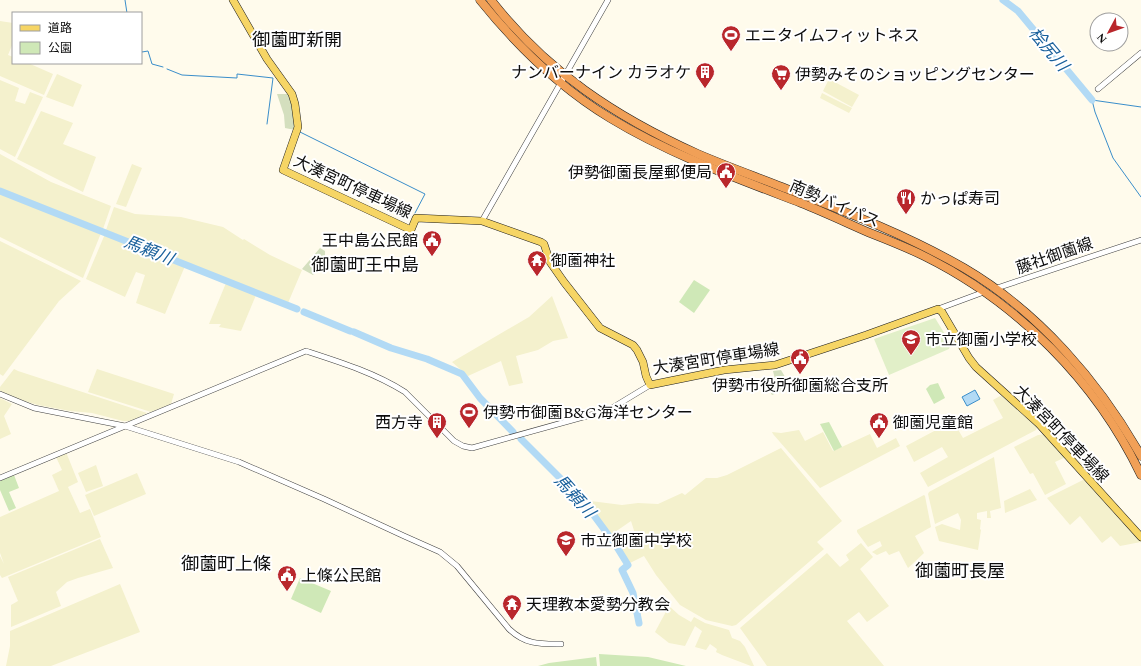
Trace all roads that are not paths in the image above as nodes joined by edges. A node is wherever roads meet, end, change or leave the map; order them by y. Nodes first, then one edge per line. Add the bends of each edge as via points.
1 (233, 0) edge
2 (480, 0) edge
3 (491, 0) edge
4 (608, 0) edge
5 (1141, 53) edge
6 (565, 76) junction
7 (561, 84) junction
8 (1098, 89) dead end
9 (482, 221) junction
10 (1141, 240) edge
11 (994, 289) junction
12 (980, 294) junction
13 (938, 309) junction
14 (650, 385) junction
15 (0, 394) edge
16 (125, 426) junction
17 (1141, 456) edge
18 (1141, 475) edge
19 (0, 478) edge
20 (1141, 537) edge
21 (561, 644) dead end

1 - 9 main road, 大湊宮町停車場線 via 296,104 298,127 283,170 411,230 416,218
2 - 7 highway, 南勢バイパス via 523,49
3 - 6 highway, 南勢バイパス via 515,29
4 - 6 street
5 - 8 street
6 - 7 street
6 - 11 highway, 南勢バイパス via 616,111 696,153 874,224 933,251 966,269
7 - 9 street
7 - 12 highway, 南勢バイパス via 610,118 654,142 924,256 954,273
9 - 14 main road, 大湊宮町停車場線 via 544,244 550,262 600,328 633,345 637,350
10 - 11 street, 藤社御薗線
11 - 12 street, 藤社御薗線
11 - 17 highway, 南勢バイパス via 1043,329 1094,384
12 - 13 street, 藤社御薗線
12 - 18 highway, 南勢バイパス via 1022,320 1069,367 1112,422
13 - 14 main road, 大湊宮町停車場線 via 775,365 724,370
13 - 20 main road, 大湊宮町停車場線 via 975,366 1039,424
14 - 16 street via 605,411 472,448 454,441 397,387 374,375 306,351
15 - 16 street via 34,408
16 - 19 street
16 - 21 street via 261,471 440,552 467,577 515,635 538,644

